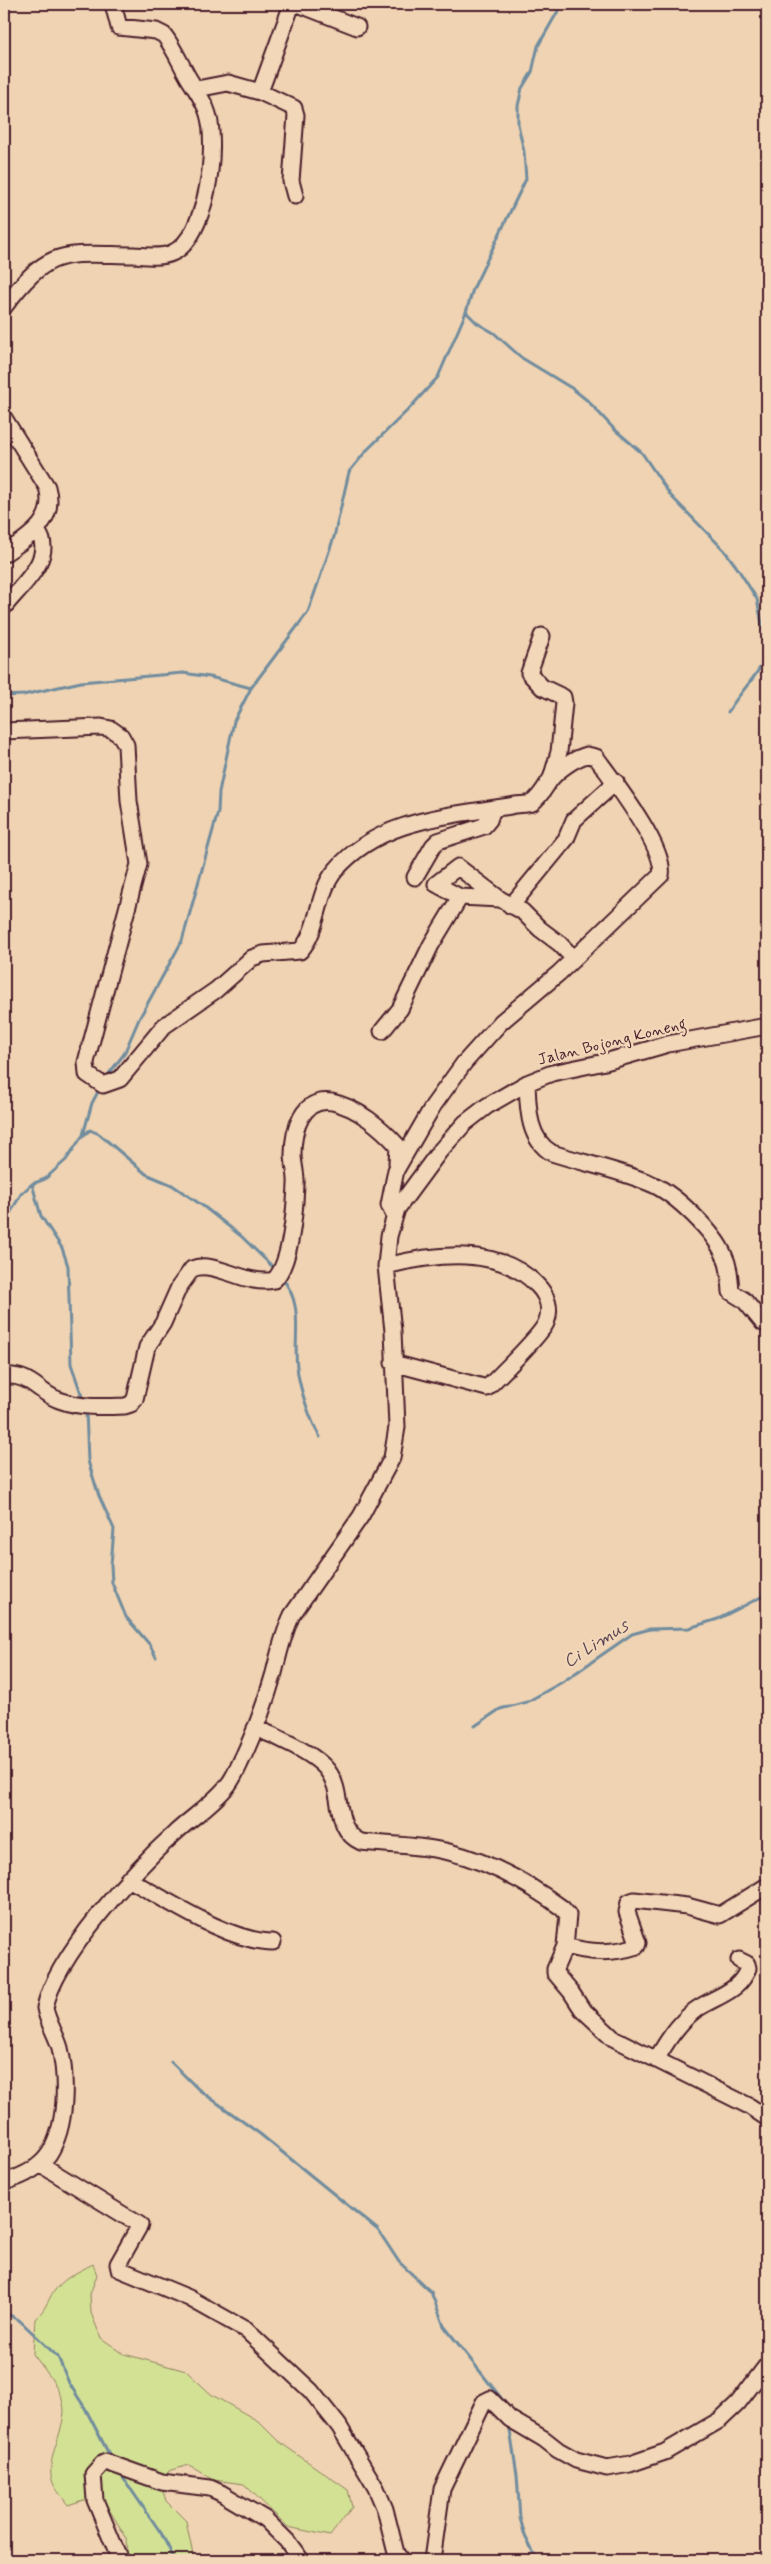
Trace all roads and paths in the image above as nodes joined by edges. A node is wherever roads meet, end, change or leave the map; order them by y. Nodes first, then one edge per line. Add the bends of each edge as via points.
1 (113, 4) edge
2 (292, 4) edge
3 (298, 4) edge
4 (357, 27) dead end
5 (197, 90) junction
6 (260, 92) junction
7 (295, 196) dead end
8 (4, 307) edge
9 (4, 418) edge
10 (37, 532) junction
11 (4, 554) edge
12 (4, 607) edge
13 (542, 636) dead end
14 (4, 731) edge
15 (552, 779) junction
16 (616, 782) junction
17 (493, 809) junction
18 (422, 820) junction
19 (402, 839) dead end
20 (415, 877) dead end
21 (460, 897) junction
22 (506, 903) junction
23 (574, 960) junction
24 (767, 1026) edge
25 (382, 1031) dead end
26 (527, 1083) junction
27 (396, 1170) junction
28 (394, 1216) junction
29 (386, 1266) junction
30 (763, 1323) dead end
31 (394, 1363) junction
32 (4, 1376) edge
33 (255, 1728) junction
34 (128, 1879) junction
35 (765, 1887) dead end
36 (273, 1942) dead end
37 (565, 1946) junction
38 (739, 1960) dead end
39 (656, 2060) junction
40 (767, 2118) edge
41 (40, 2164) junction
42 (4, 2182) edge
43 (767, 2365) edge
44 (120, 2560) edge
45 (300, 2560) edge
46 (401, 2560) edge
47 (432, 2560) edge

1 - 5 street via 119,27 156,31 164,35
2 - 6 street
3 - 4 street
5 - 6 street via 228,83
5 - 8 street via 211,126 210,166 201,212 188,240 179,250 165,256 90,254 59,257 36,270
6 - 7 street via 294,108 291,182
9 - 10 street via 47,487 48,511
10 - 11 street
10 - 12 street via 43,544 40,560
13 - 15 street via 528,673 542,687 563,697 564,704
14 - 18 street via 101,727 121,736 126,745 131,818 139,864 86,1062 86,1071 95,1080 109,1084 120,1079 164,1026 216,990 252,958 300,951 310,936 320,899 340,866 360,847 387,832
15 - 16 street via 587,754 596,757
15 - 17 street via 543,794 532,803
16 - 22 street via 574,820 566,839
16 - 23 street via 633,805 658,854 662,870 655,882
17 - 18 street
17 - 20 street via 484,826 438,841
18 - 19 street
21 - 22 street
21 - 22 street via 436,884 458,867
21 - 25 street via 431,945 400,1009
22 - 23 street via 534,920
23 - 27 street via 501,1022 464,1063 433,1106
24 - 26 street, Jalan Bojong Koneng via 668,1044 552,1073
26 - 28 street, Jalan Bojong Koneng via 486,1106 465,1123 415,1182
26 - 30 street via 530,1114 538,1143 552,1153 656,1186 675,1199 720,1248 729,1269 731,1292 744,1300
27 - 28 street via 389,1205
27 - 32 street via 399,1148 390,1137 346,1107 316,1102 306,1110 296,1129 294,1199 284,1266 274,1280 255,1281 205,1266 192,1269 147,1347 131,1404 68,1403 49,1395 25,1378
28 - 29 street, Jalan Bojong Koneng
29 - 31 street
29 - 31 street via 430,1256 479,1258 508,1266 530,1278 545,1293 549,1310 546,1325 487,1388
31 - 33 street via 397,1427 392,1458 361,1516 284,1631
33 - 34 street via 229,1784
33 - 37 street via 285,1741 328,1770 343,1824 352,1838 361,1842 448,1852 514,1877 568,1913
34 - 36 street via 239,1936
34 - 41 street via 62,1969 46,2003 46,2013 60,2050 62,2110 56,2140
35 - 37 street via 720,1915 687,1906 634,1900 629,1902 627,1912 637,1946 615,1952 590,1952
37 - 39 street via 555,1968 556,1973 582,2009 613,2038
38 - 39 street via 748,1968 740,1981 726,1994 693,2012 671,2033
39 - 40 street
41 - 42 street
41 - 46 street via 140,2225 118,2264 119,2269 189,2298 246,2330 311,2391 339,2426 376,2488
43 - 47 street via 738,2403 720,2420 665,2452 607,2468 576,2460 518,2425 490,2399 484,2402 442,2489
44 - 45 street via 94,2500 92,2481 98,2467 111,2462 162,2482 210,2488 221,2493 265,2519

